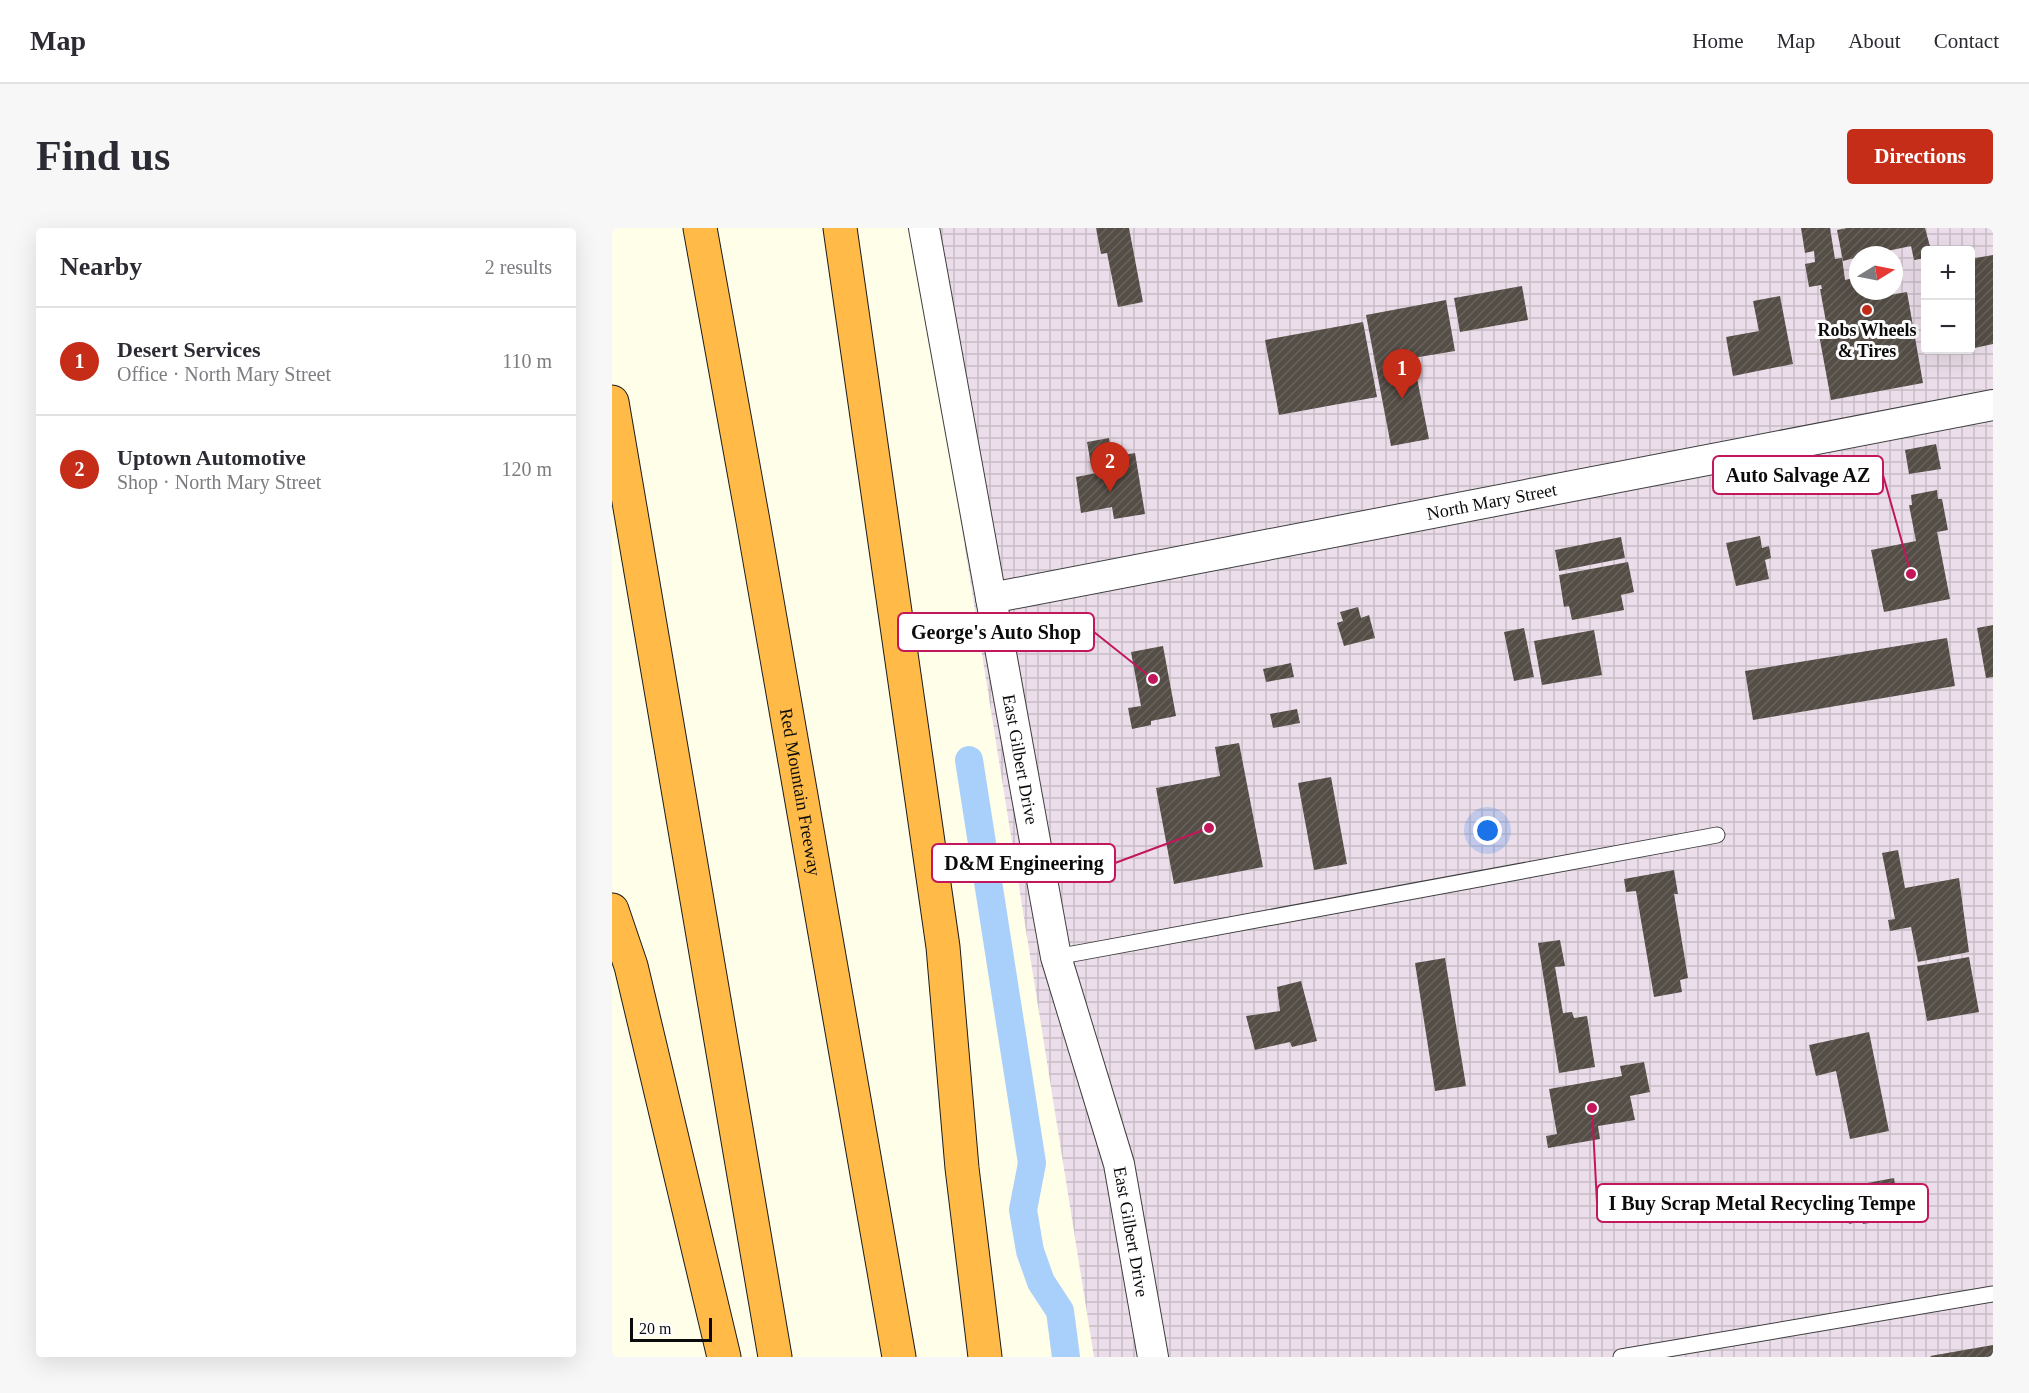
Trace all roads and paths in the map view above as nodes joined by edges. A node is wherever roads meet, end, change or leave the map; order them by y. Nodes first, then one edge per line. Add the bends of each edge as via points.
1 (700, 228) edge
2 (840, 228) edge
3 (924, 228) edge
4 (612, 402) edge
5 (1993, 405) edge
6 (991, 598) junction
7 (1717, 835) dead end
8 (612, 910) edge
9 (1056, 957) junction
10 (1993, 1294) edge
11 (724, 1357) edge
12 (775, 1357) edge
13 (899, 1357) edge
14 (985, 1357) edge
15 (1153, 1357) edge
16 (1621, 1357) edge

1 - 13 highway, Red Mountain Freeway
2 - 14 highway via 943,947 962,1168
3 - 6 street, East Gilbert Drive
4 - 12 highway
5 - 6 street, North Mary Street
6 - 9 street, East Gilbert Drive
7 - 9 lane
8 - 11 highway via 631,966
9 - 15 street, East Gilbert Drive via 1119,1164
10 - 16 lane

